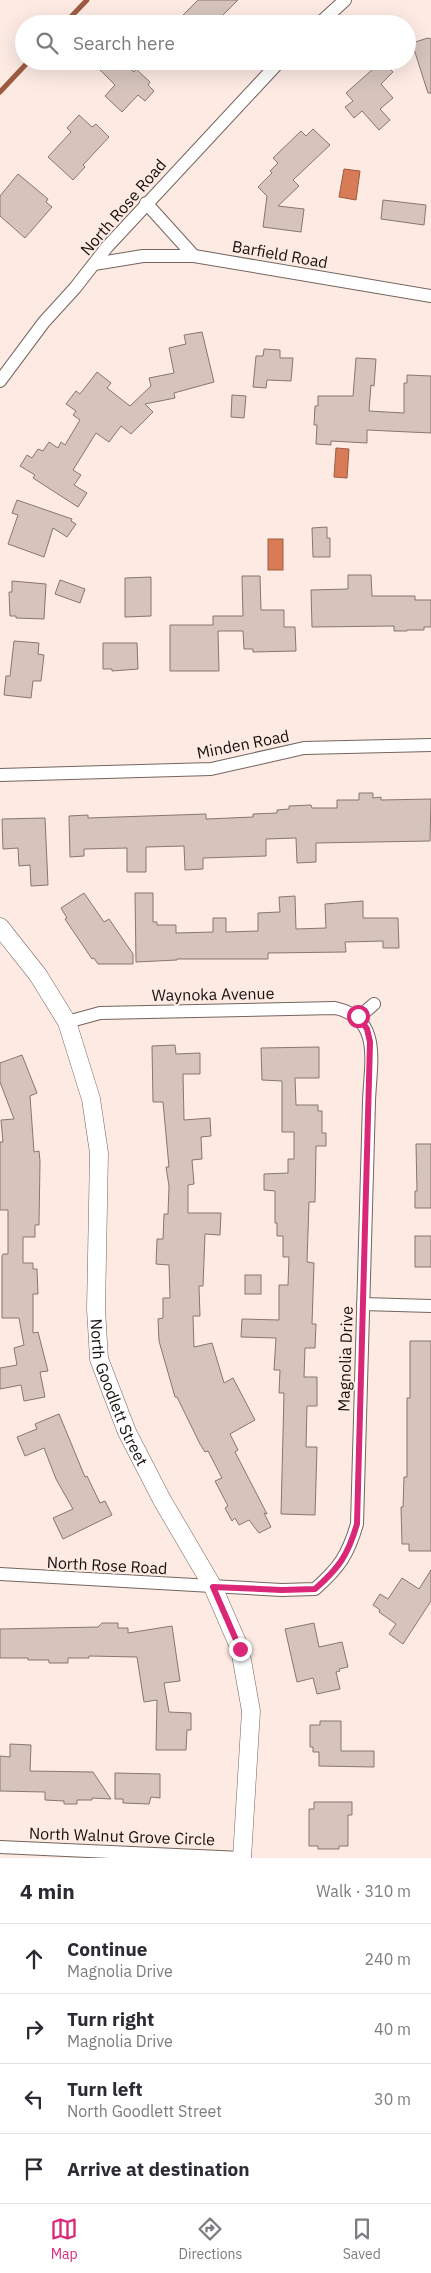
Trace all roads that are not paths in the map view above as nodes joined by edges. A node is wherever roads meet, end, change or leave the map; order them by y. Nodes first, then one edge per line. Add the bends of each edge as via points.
1 (345, 0) edge
2 (329, 15) edge
3 (272, 70) edge
4 (146, 203) junction
5 (194, 256) junction
6 (94, 264) junction
7 (431, 296) edge
8 (0, 381) edge
9 (431, 745) edge
10 (0, 775) edge
11 (0, 927) edge
12 (374, 1004) dead end
13 (358, 1016) junction
14 (67, 1022) junction
15 (363, 1304) junction
16 (431, 1306) edge
17 (0, 1574) edge
18 (213, 1587) junction
19 (0, 1847) edge
20 (242, 1858) edge

1 - 2 street
3 - 4 street, North Rose Road
4 - 5 street
4 - 6 street, North Rose Road
5 - 6 street, Barfield Road via 143,256
5 - 7 street, Barfield Road
6 - 8 street, North Rose Road via 44,322
9 - 10 street, Minden Road via 304,748 210,769
11 - 14 main road, North Goodlett Street via 38,975
12 - 13 street
13 - 14 street, Waynoka Avenue via 335,1008 100,1013
13 - 15 street, Magnolia Drive via 367,1029 370,1042
14 - 18 main road, North Goodlett Street via 91,1099 98,1145 96,1308 99,1359 127,1432
15 - 16 street
15 - 18 street, Magnolia Drive via 357,1524 350,1548 337,1569 315,1589
17 - 18 street, North Rose Road
18 - 20 main road, North Goodlett Street via 240,1649 251,1711
19 - 20 street, North Walnut Grove Circle

